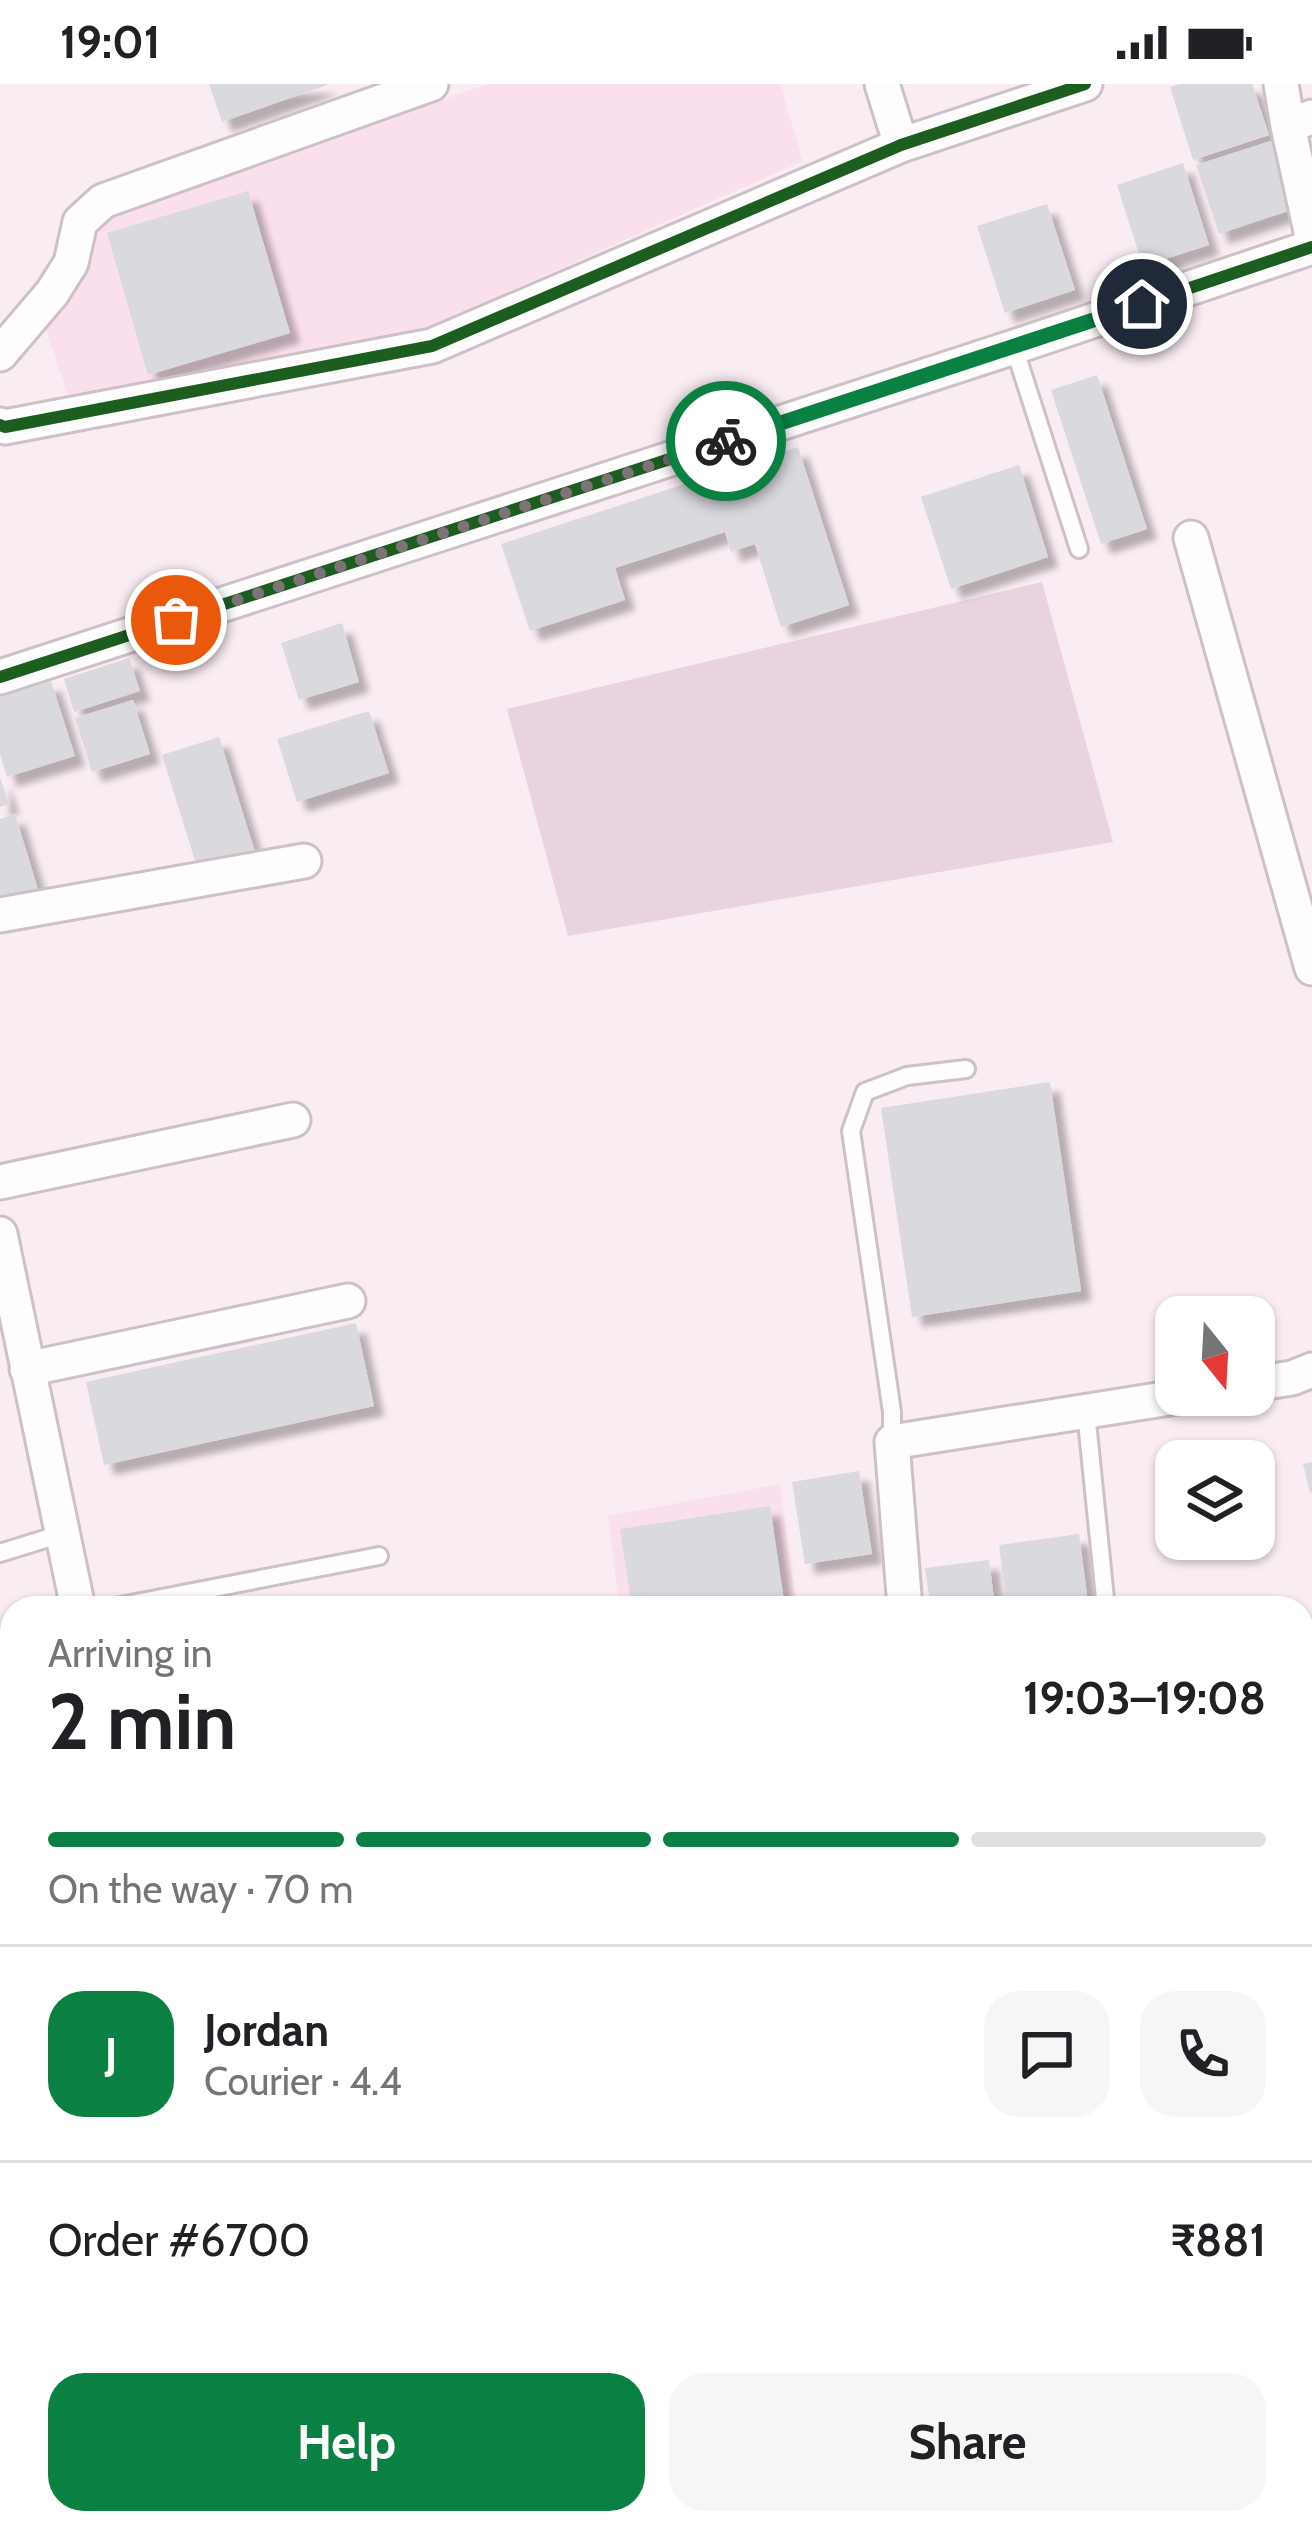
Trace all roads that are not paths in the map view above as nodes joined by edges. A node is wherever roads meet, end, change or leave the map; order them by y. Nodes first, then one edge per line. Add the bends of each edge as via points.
1 (431, 84) edge
2 (882, 84) edge
3 (1085, 84) edge
4 (1281, 84) edge
5 (1300, 122) edge
6 (901, 145) junction
7 (1312, 236) edge
8 (1312, 247) edge
9 (1014, 347) junction
10 (0, 354) edge
11 (0, 425) edge
12 (1191, 538) dead end
13 (1079, 549) dead end
14 (0, 677) edge
15 (304, 861) dead end
16 (0, 914) edge
17 (1312, 968) edge
18 (966, 1069) dead end
19 (293, 1120) dead end
20 (0, 1183) edge
21 (0, 1234) edge
22 (348, 1301) dead end
23 (27, 1369) junction
24 (1312, 1370) edge
25 (1275, 1381) edge
26 (1155, 1401) edge
27 (1086, 1412) junction
28 (892, 1442) junction
29 (61, 1534) junction
30 (0, 1553) edge
31 (380, 1556) dead end
32 (75, 1596) edge
33 (172, 1596) edge
34 (904, 1596) edge
35 (1105, 1596) edge

1 - 10 street via 103,201 80,222 71,263 52,293
2 - 6 street
3 - 6 street
4 - 5 street
5 - 7 street
6 - 11 street via 432,346
8 - 9 street
9 - 13 lane
9 - 14 street
12 - 17 street
15 - 16 street
18 - 28 lane via 907,1076 865,1092 851,1131
19 - 20 street
21 - 23 street
22 - 23 street
23 - 29 street
24 - 25 street
26 - 27 street
27 - 28 street
27 - 35 lane
28 - 34 street
29 - 30 lane
29 - 32 street
31 - 33 lane

